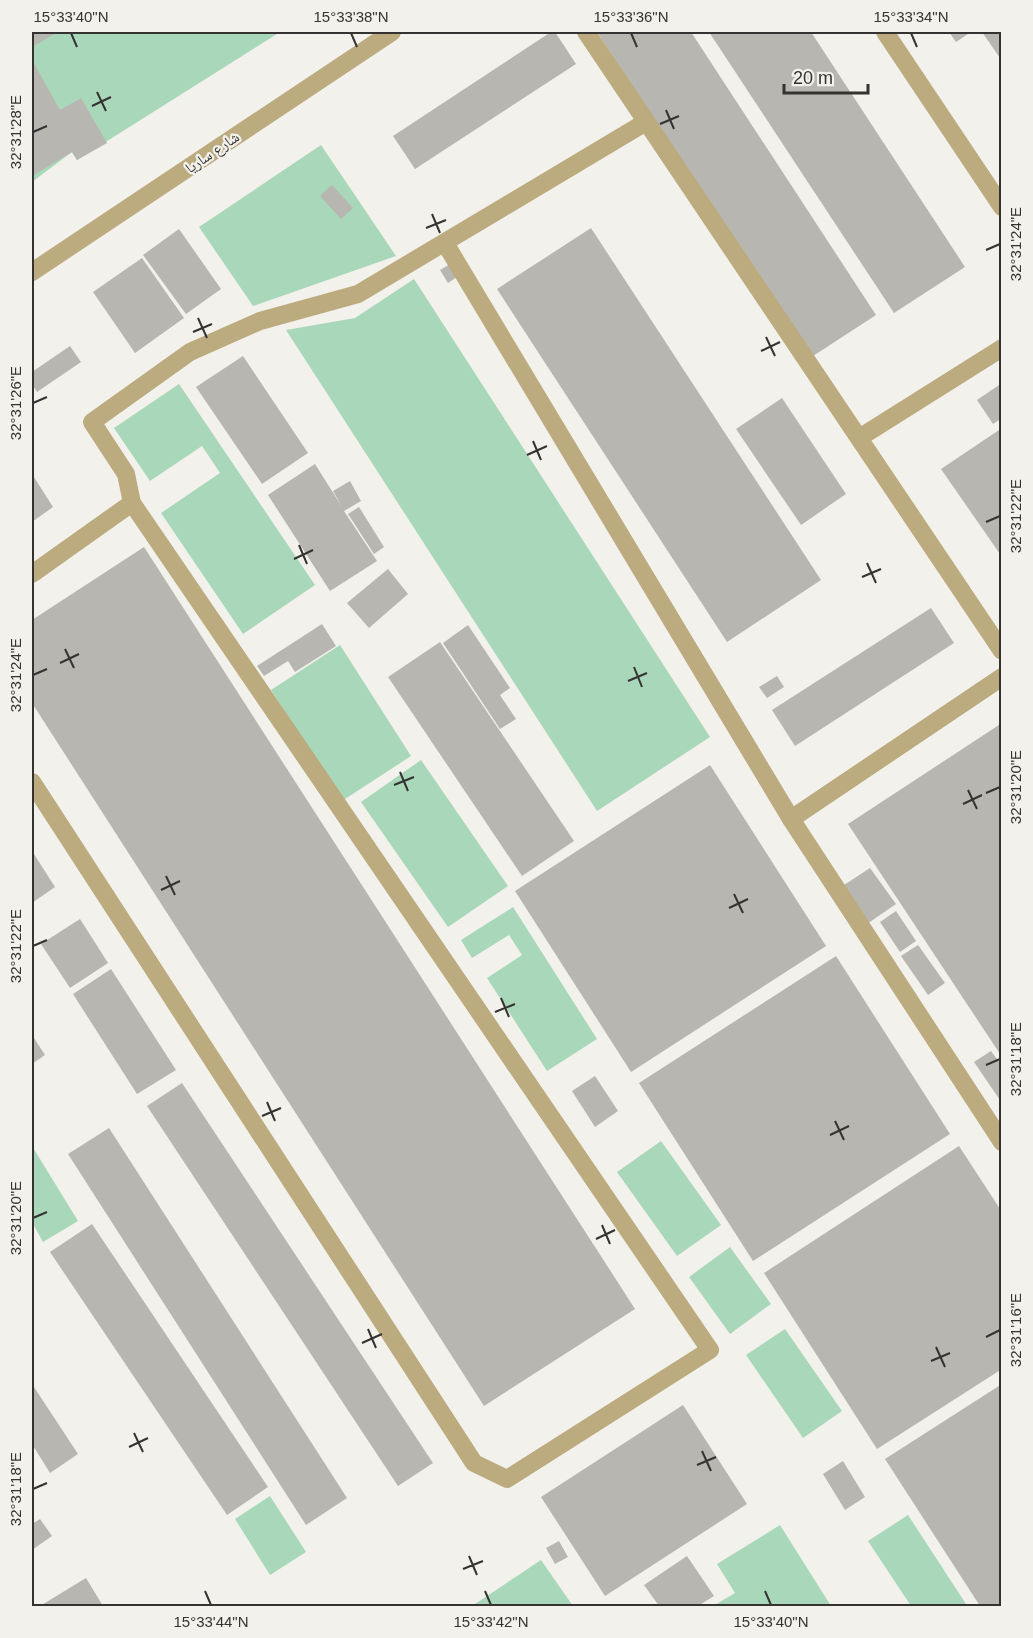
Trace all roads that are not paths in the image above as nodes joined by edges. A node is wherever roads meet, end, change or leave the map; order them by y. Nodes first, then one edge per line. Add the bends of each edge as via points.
1 (392, 32) edge
2 (586, 32) edge
3 (885, 32) edge
4 (646, 122) junction
5 (1002, 207) edge
6 (445, 243) junction
7 (32, 272) edge
8 (1002, 348) edge
9 (859, 438) junction
10 (132, 503) junction
11 (32, 574) edge
12 (1002, 651) edge
13 (1002, 677) edge
14 (32, 782) edge
15 (791, 819) junction
16 (1002, 1142) edge

1 - 7 street, شارع ساريا
2 - 4 street
3 - 5 street
4 - 6 street
4 - 9 street
6 - 10 street via 358,294 260,321 190,352 92,422 126,474
6 - 15 street
8 - 9 street
9 - 12 street
10 - 11 street
10 - 14 street via 710,1350 507,1479 474,1463
13 - 15 street
15 - 16 street

